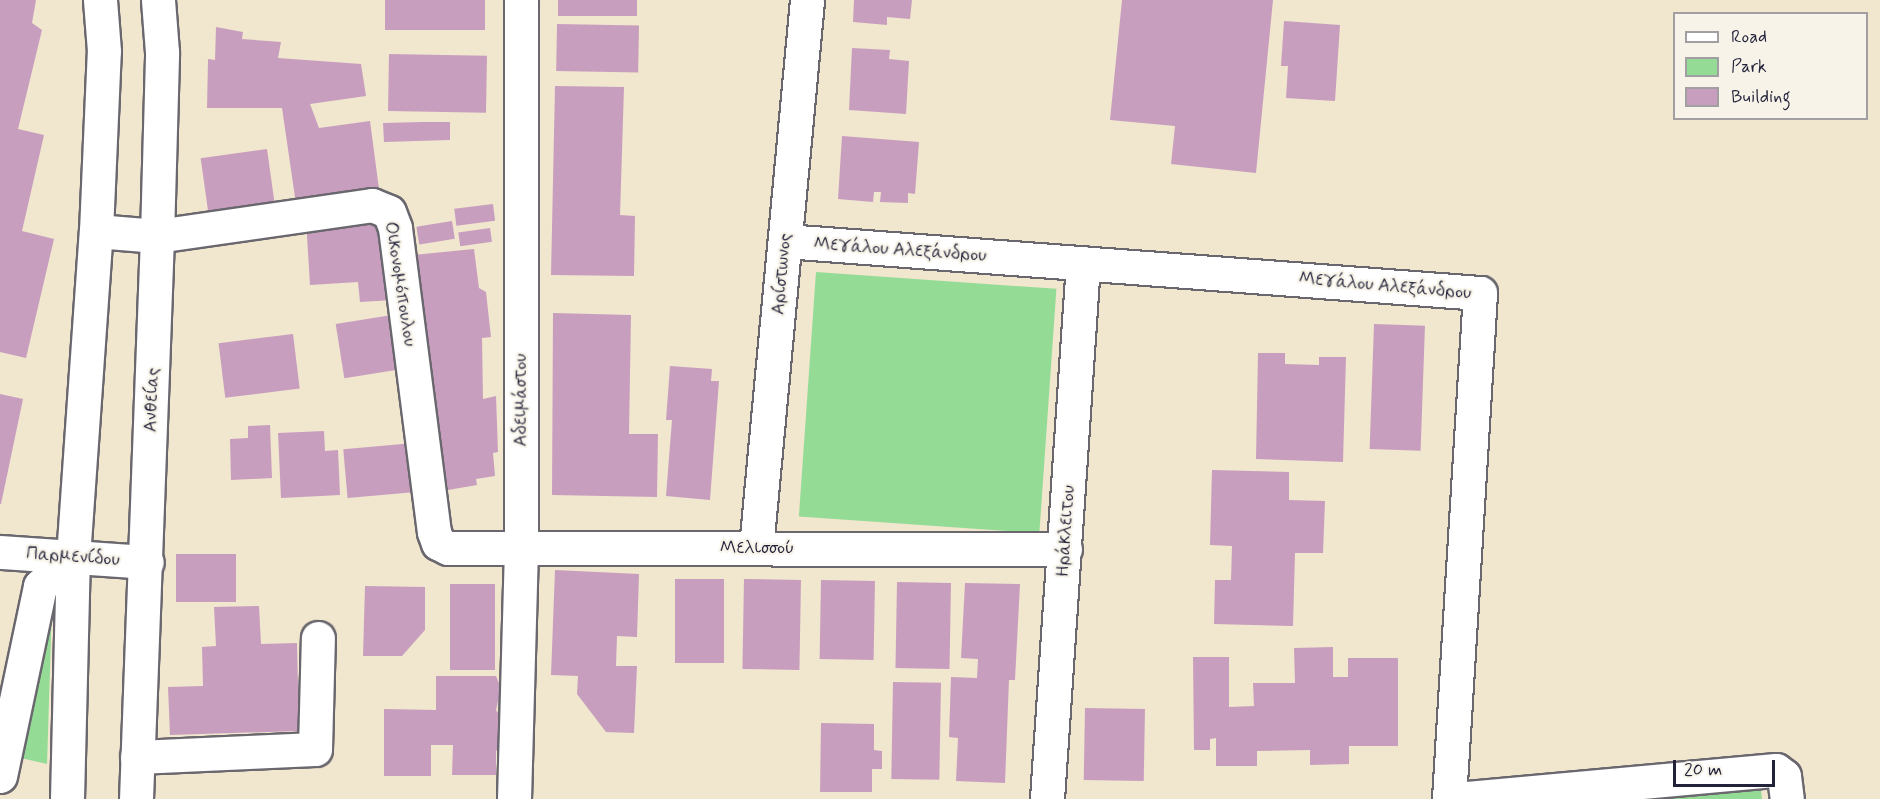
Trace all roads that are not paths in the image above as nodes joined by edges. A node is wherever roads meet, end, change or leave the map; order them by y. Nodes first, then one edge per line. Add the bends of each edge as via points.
1 (100, 0) edge
2 (158, 0) edge
3 (521, 0) edge
4 (807, 0) edge
5 (96, 231) junction
6 (157, 236) junction
7 (785, 241) junction
8 (1083, 263) junction
9 (521, 547) junction
10 (448, 548) joint
11 (756, 548) junction
12 (1065, 549) junction
13 (0, 552) edge
14 (73, 557) junction
15 (147, 562) junction
16 (318, 638) dead end
17 (137, 757) junction
18 (0, 776) edge
19 (67, 799) edge
20 (135, 799) edge
21 (514, 799) edge
22 (1047, 799) edge
23 (1449, 799) edge
24 (1456, 799) edge
25 (1787, 799) edge

1 - 5 street via 104,51
2 - 6 street, Ανθείας via 162,52
3 - 9 street, Αδειμάστου
4 - 7 street, Αρίστωνος
5 - 6 street
5 - 14 street
6 - 10 street, Οικονομόπουλου via 372,205 389,212 395,228 434,532 438,543
6 - 15 street, Ανθείας
7 - 8 street, Μεγάλου Αλεξάνδρου
7 - 11 street, Αρίστωνος
8 - 12 street, Ηράκλειτου
8 - 23 street, Μεγάλου Αλεξάνδρου via 1480,293
9 - 10 street, Μελισσού
9 - 11 street, Μελισσού
9 - 21 street, Αδειμάστου
11 - 12 street, Μελισσού
12 - 22 street, Ηράκλειτου
13 - 14 street, Παρμενίδου
14 - 15 street, Παρμενίδου
14 - 18 street via 40,586
14 - 19 street
15 - 17 street, Ανθείας
16 - 17 street via 315,749
17 - 20 street, Ανθείας
24 - 25 street via 1776,770 1784,776

